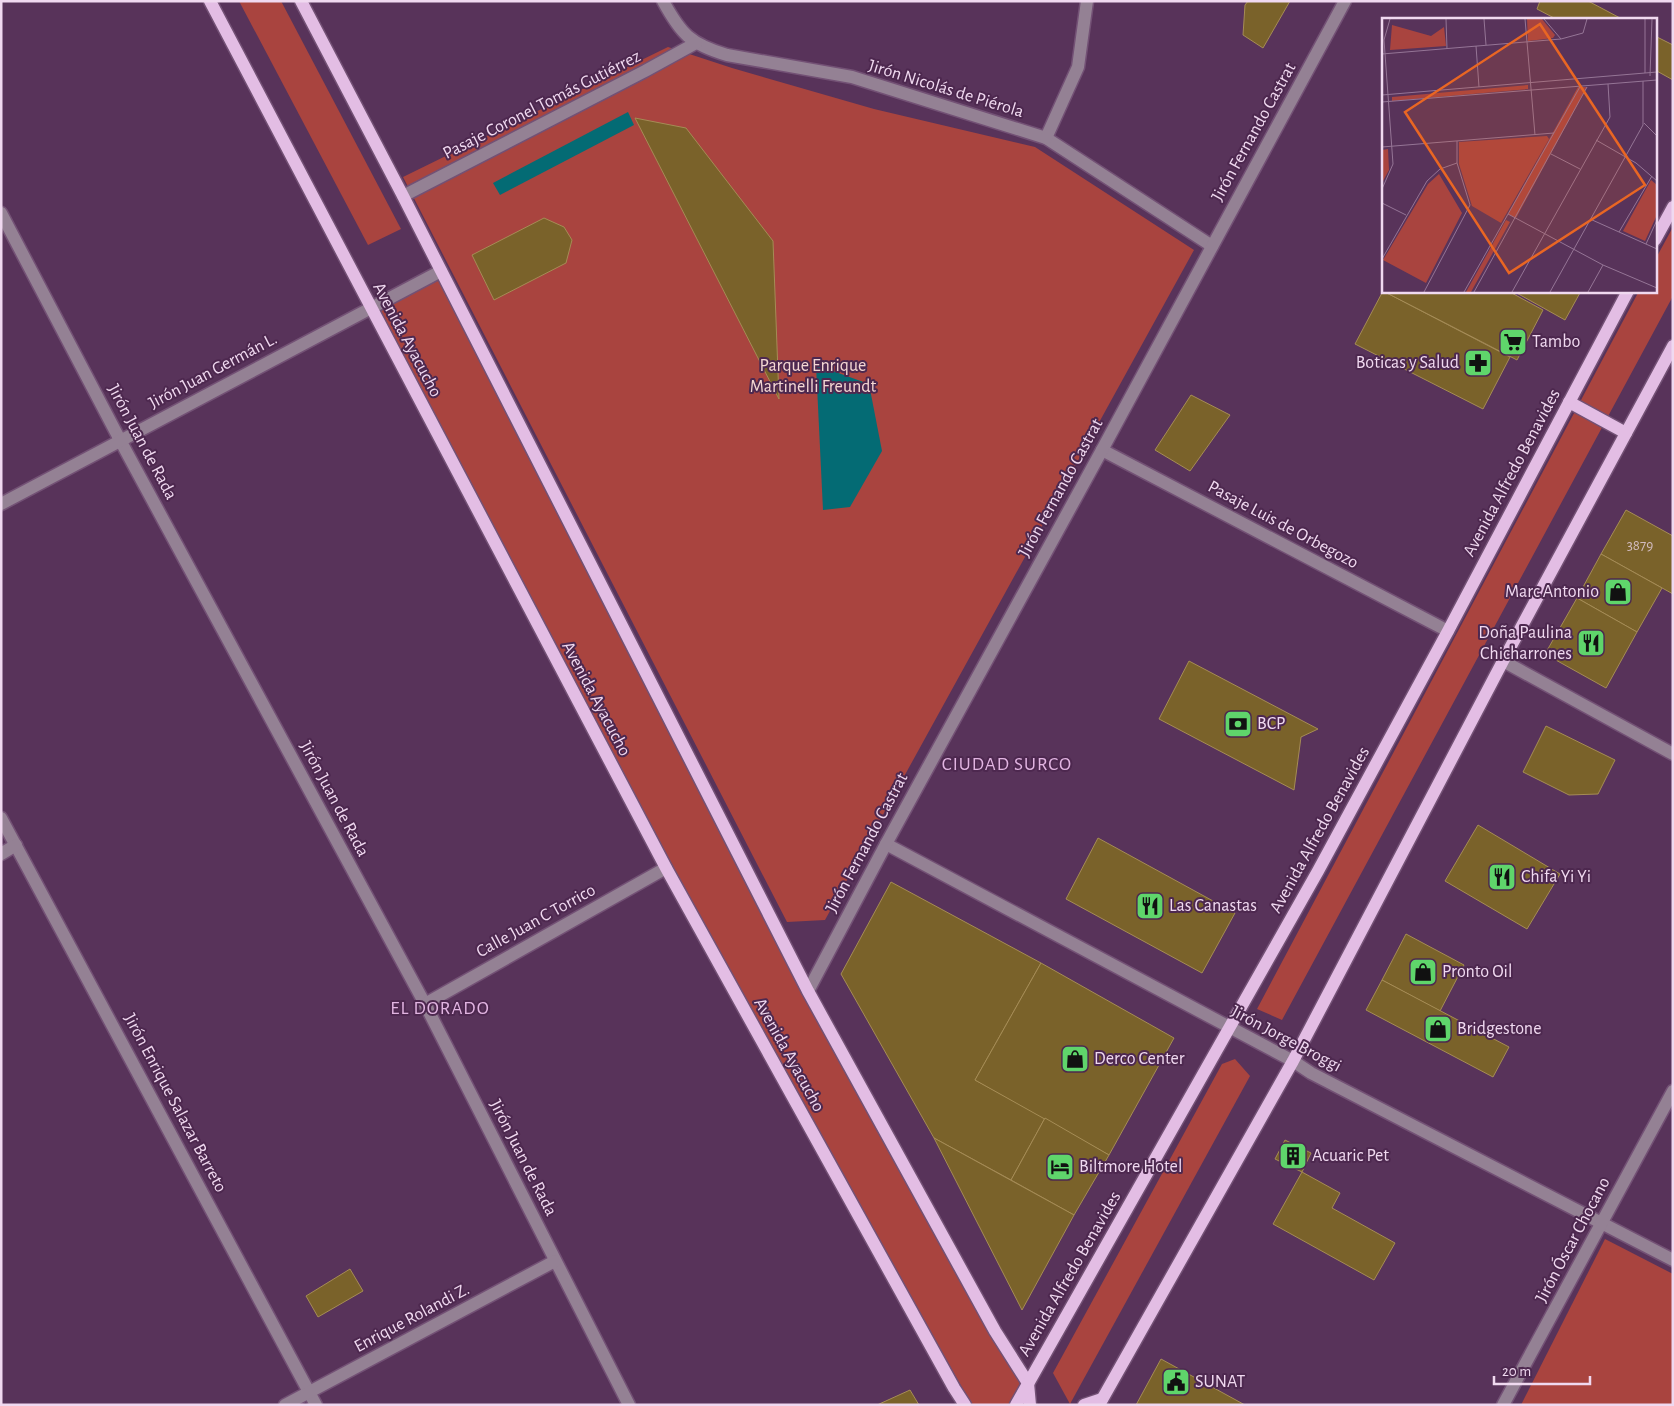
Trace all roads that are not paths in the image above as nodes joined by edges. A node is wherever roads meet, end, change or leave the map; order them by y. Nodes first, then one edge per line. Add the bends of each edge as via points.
1 (210, 1) edge
2 (301, 1) edge
3 (663, 1) edge
4 (1087, 1) edge
5 (1345, 1) edge
6 (696, 43) junction
7 (1046, 138) junction
8 (403, 196) junction
9 (1673, 207) edge
10 (1, 213) edge
11 (1656, 238) edge
12 (1212, 246) junction
13 (441, 271) junction
14 (1627, 292) edge
15 (370, 307) junction
16 (1673, 346) edge
17 (1569, 402) junction
18 (1626, 433) junction
19 (120, 440) junction
20 (1102, 450) junction
21 (1, 504) edge
22 (1448, 631) junction
23 (1503, 661) junction
24 (1673, 754) edge
25 (1, 818) edge
26 (886, 844) junction
27 (16, 845) junction
28 (1, 854) edge
29 (666, 868) junction
30 (808, 991) junction
31 (424, 1004) junction
32 (1230, 1028) junction
33 (1292, 1061) junction
34 (1673, 1091) edge
35 (1602, 1223) junction
36 (1673, 1260) edge
37 (556, 1261) junction
38 (1028, 1383) junction
39 (310, 1392) junction
40 (1100, 1402) edge
41 (284, 1405) edge
42 (316, 1405) edge
43 (629, 1405) edge
44 (966, 1405) edge
45 (1016, 1405) edge
46 (1030, 1405) edge
47 (1084, 1405) edge
48 (1503, 1405) edge

1 - 15 main road, Avenida Ayacucho
2 - 8 main road
3 - 6 street, Jirón Nicolás de Piérola via 684,33
4 - 7 street via 1078,66
5 - 12 street, Jirón Fernando Castrat
6 - 7 street, Jirón Nicolás de Piérola via 726,55 852,77
6 - 8 street, Pasaje Coronel Tomás Gutiérrez
7 - 12 street, Jirón Nicolás de Piérola
8 - 13 main road
9 - 11 main road
10 - 19 street, Jirón Juan de Rada
12 - 20 street, Jirón Fernando Castrat
13 - 15 street, Jirón Juan Germán L.
13 - 30 main road
14 - 17 main road, Avenida Alfredo Benavides
15 - 19 street, Jirón Juan Germán L.
15 - 29 main road, Avenida Ayacucho
16 - 18 main road
17 - 18 main road
17 - 22 main road, Avenida Alfredo Benavides
18 - 23 main road
19 - 21 street, Jirón Juan Germán L.
19 - 31 street, Jirón Juan de Rada
20 - 22 street, Pasaje Luis de Orbegozo
20 - 26 street, Jirón Fernando Castrat
22 - 32 main road, Avenida Alfredo Benavides
23 - 24 street
23 - 33 main road
25 - 27 street, Jirón Enrique Salazar Barreto
26 - 30 street, Jirón Fernando Castrat
26 - 32 street, Jirón Jorge Broggi
27 - 28 street
27 - 39 street, Jirón Enrique Salazar Barreto
29 - 31 street, Calle Juan C Torrico
29 - 44 main road, Avenida Ayacucho
30 - 38 main road via 994,1331
31 - 37 street, Jirón Juan de Rada
32 - 33 street, Jirón Jorge Broggi
32 - 38 main road, Avenida Alfredo Benavides
33 - 35 street, Jirón Jorge Broggi
33 - 40 main road
34 - 35 street, Jirón Óscar Chocano
35 - 36 street, Jirón Jorge Broggi
35 - 48 street, Jirón Óscar Chocano
37 - 39 street, Enrique Rolandi Z.
37 - 43 street, Jirón Juan de Rada
38 - 45 main road, Avenida Alfredo Benavides
38 - 46 main road
39 - 41 street, Enrique Rolandi Z.
39 - 42 street, Jirón Enrique Salazar Barreto
40 - 47 main road

